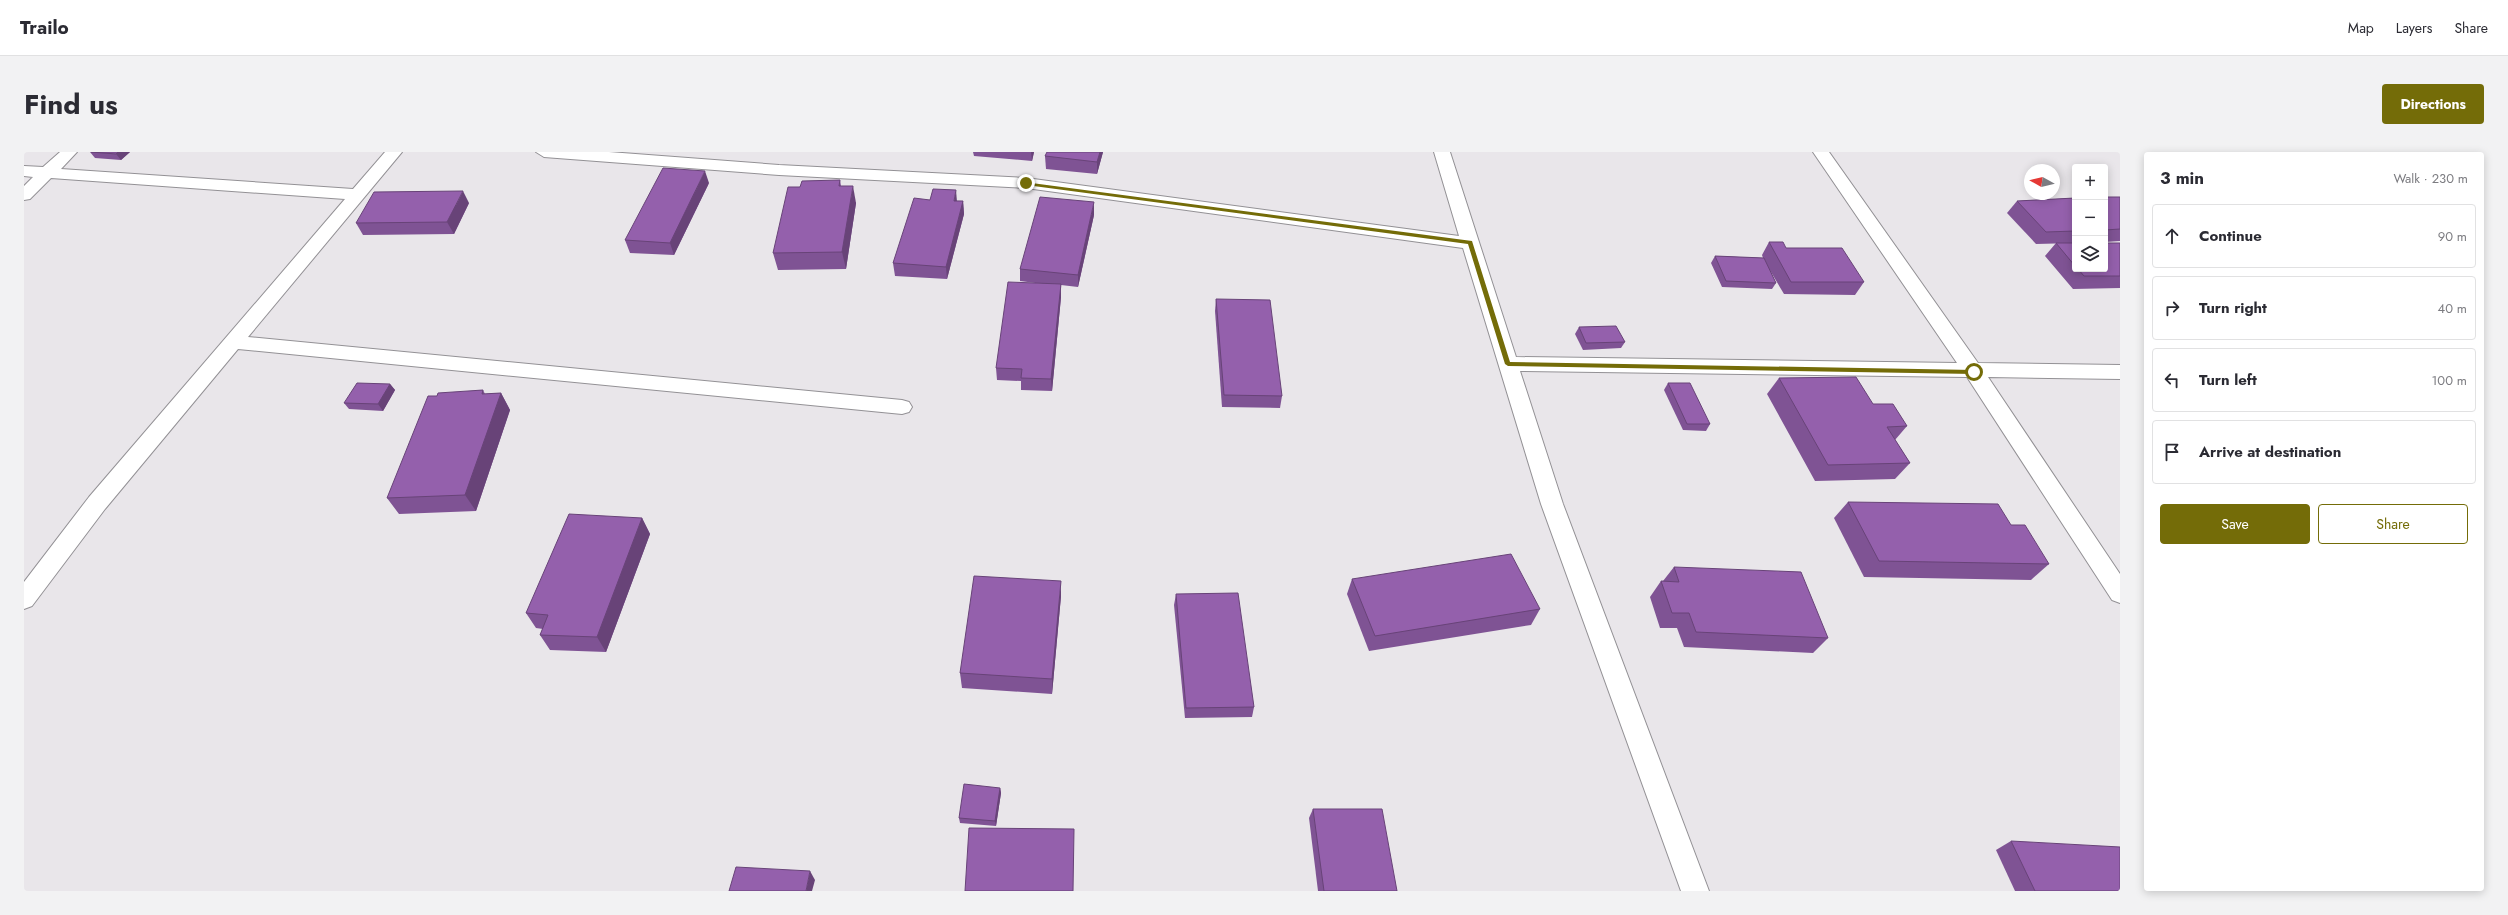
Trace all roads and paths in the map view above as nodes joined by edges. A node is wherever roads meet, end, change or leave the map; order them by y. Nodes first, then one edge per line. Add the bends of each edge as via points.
1 (68, 152) edge
2 (394, 152) edge
3 (544, 152) edge
4 (1442, 152) edge
5 (1821, 152) edge
6 (24, 171) edge
7 (48, 172) junction
8 (24, 195) edge
9 (359, 195) junction
10 (1470, 242) junction
11 (232, 342) junction
12 (1508, 364) junction
13 (1974, 372) junction
14 (2120, 372) edge
15 (902, 407) dead end
16 (2120, 593) edge
17 (24, 599) edge
18 (1695, 891) edge

1 - 7 street
2 - 9 street
3 - 10 street via 780,170 1026,183
4 - 10 street
5 - 13 street
6 - 7 street
7 - 8 street
7 - 9 street
9 - 11 street
10 - 12 street
11 - 15 street
11 - 17 street via 97,503
12 - 13 street
12 - 18 street via 1552,504
13 - 14 street
13 - 16 street

